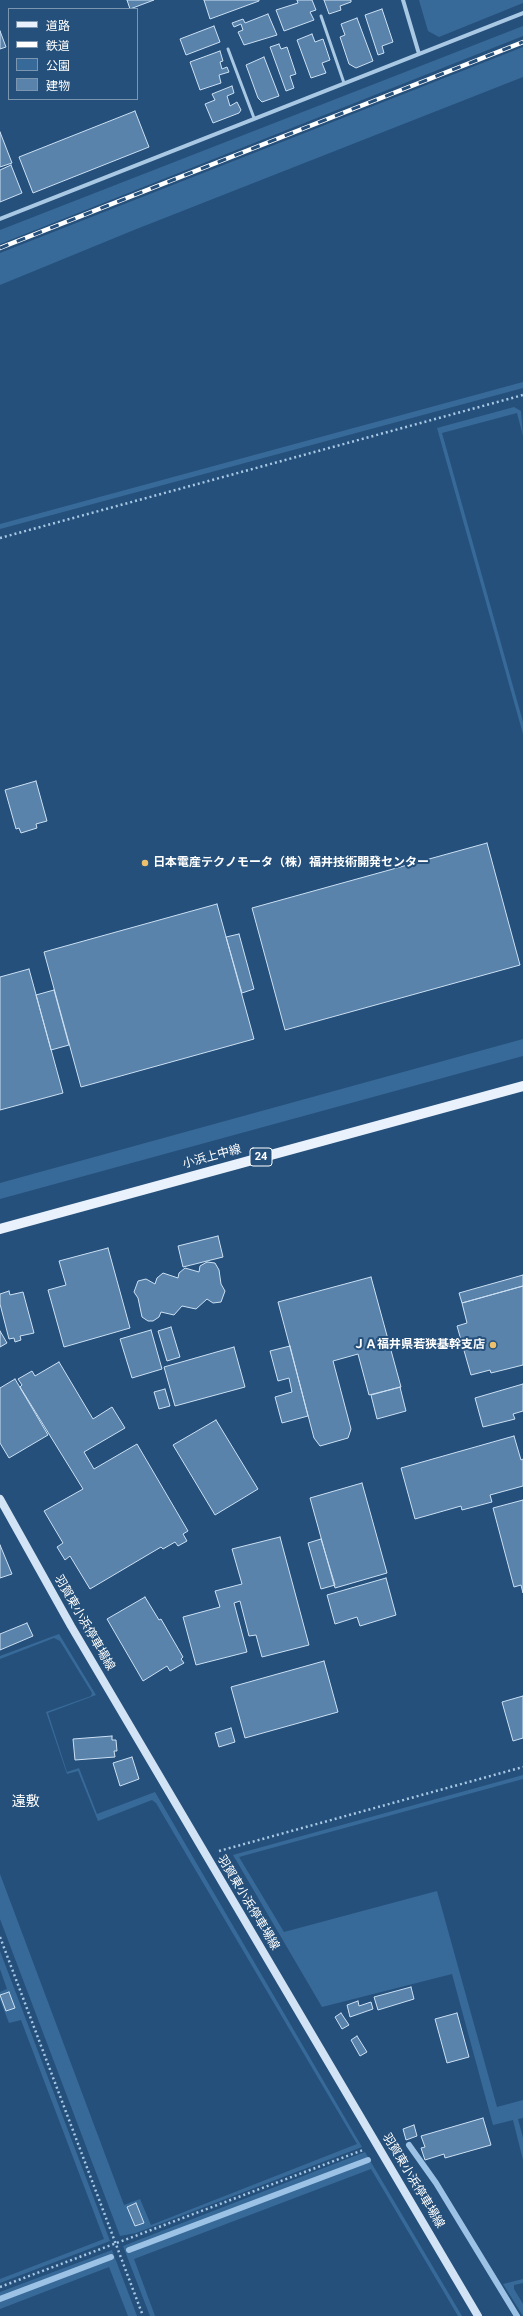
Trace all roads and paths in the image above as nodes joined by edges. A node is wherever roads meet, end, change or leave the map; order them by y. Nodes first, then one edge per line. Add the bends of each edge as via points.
1 (403, 0) edge
2 (523, 13) edge
3 (321, 16) dead end
4 (228, 49) dead end
5 (419, 54) junction
6 (344, 83) junction
7 (254, 118) junction
8 (0, 219) edge
9 (523, 395) edge
10 (0, 538) edge
11 (523, 1086) edge
12 (0, 1229) edge
13 (0, 1499) edge
14 (523, 1767) edge
15 (207, 1857) junction
16 (0, 1937) edge
17 (376, 2143) junction
18 (116, 2244) junction
19 (0, 2287) edge
20 (143, 2316) edge
21 (478, 2316) edge

1 - 5 street
2 - 5 street
3 - 6 lane
4 - 7 lane
5 - 6 street
6 - 7 street
7 - 8 street
9 - 10 path
11 - 12 main road, 小浜上中線 / 24
13 - 15 main road, 羽賀東小浜停車場線 via 71,1626
14 - 15 path via 226,1848
15 - 17 main road, 羽賀東小浜停車場線
16 - 18 path
17 - 18 path
17 - 21 main road, 羽賀東小浜停車場線
18 - 19 path
18 - 20 path

